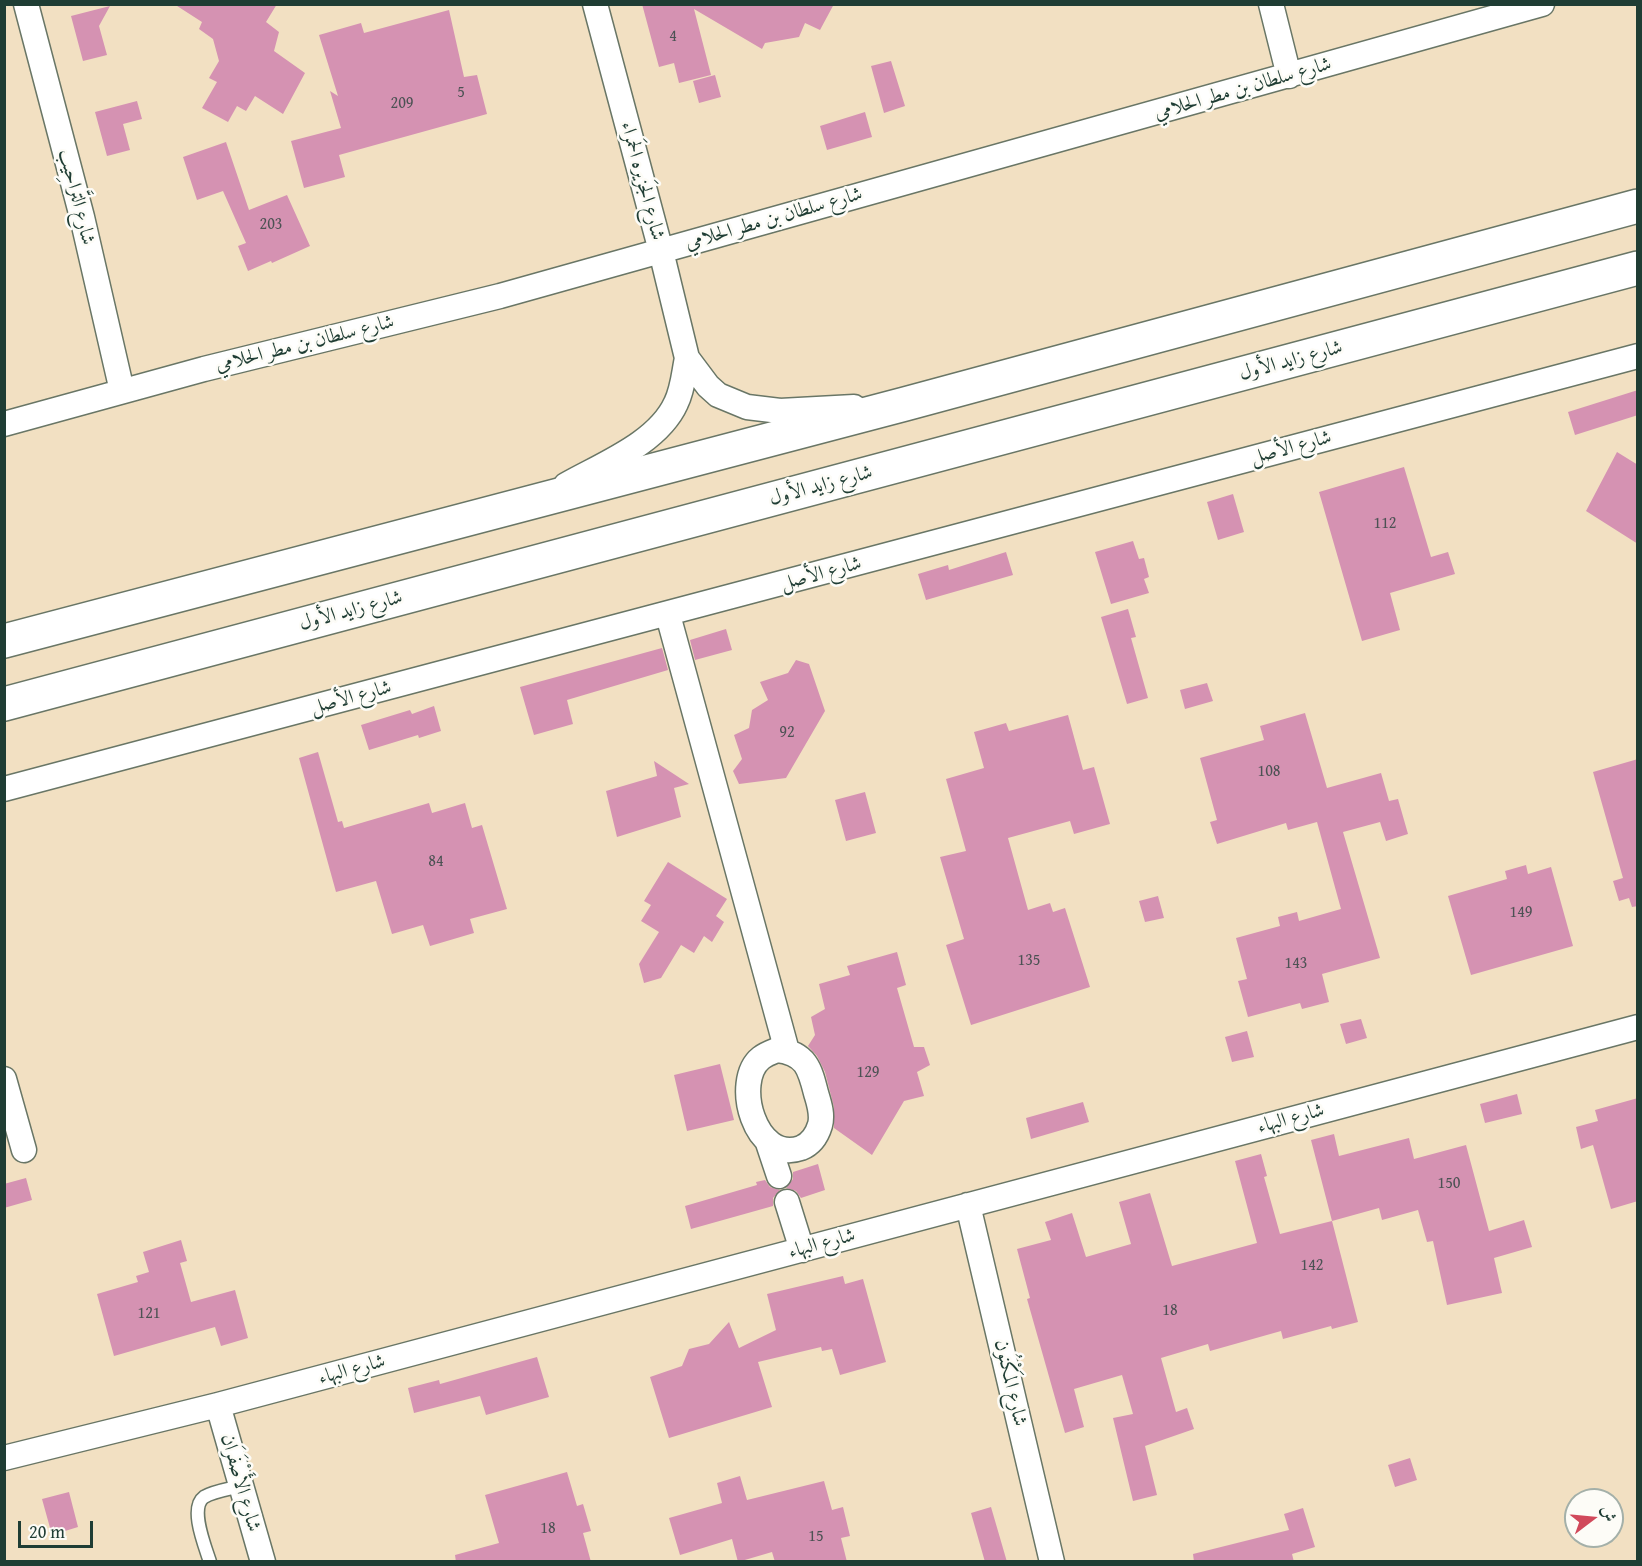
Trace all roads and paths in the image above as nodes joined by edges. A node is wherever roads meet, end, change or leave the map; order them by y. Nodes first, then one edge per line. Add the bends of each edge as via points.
1 (26, 4) edge
2 (595, 4) edge
3 (1271, 4) edge
4 (1542, 4) edge
5 (1289, 76) junction
6 (1638, 206) edge
7 (661, 251) junction
8 (1638, 268) edge
9 (1638, 356) edge
10 (687, 358) junction
11 (122, 391) junction
12 (905, 404) junction
13 (4, 424) edge
14 (540, 499) junction
15 (668, 615) junction
16 (4, 641) edge
17 (4, 704) edge
18 (4, 789) edge
19 (1638, 1027) edge
20 (787, 1051) junction
21 (4, 1079) edge
22 (768, 1143) junction
23 (24, 1150) dead end
24 (778, 1176) dead end
25 (787, 1202) dead end
26 (968, 1205) junction
27 (802, 1250) junction
28 (218, 1405) junction
29 (4, 1458) edge
30 (241, 1486) junction
31 (210, 1562) edge
32 (263, 1562) edge
33 (1052, 1562) edge

1 - 11 street, شارع التَّراحِيب via 82,217
2 - 7 street, شارع الجَزيره الحَمراء
3 - 5 street
4 - 5 street, شارع سلطان بن مطر الحلامي
5 - 7 street, شارع سلطان بن مطر الحلامي
6 - 12 main road
7 - 10 street, شارع الجَزيره الحَمراء
7 - 11 street, شارع سلطان بن مطر الحلامي via 500,296
8 - 17 main road, شارع زايد الأول
9 - 15 street, شارع الأصل
10 - 12 street, شارع الجَزيره الحَمراء via 718,395 747,407 780,411
10 - 14 street, شارع الجَزيره الحَمراء via 677,401 654,434
11 - 13 street, شارع سلطان بن مطر الحلامي
12 - 14 main road
14 - 16 main road
15 - 18 street, شارع الأصل
15 - 20 street
19 - 26 street, شارع البهاء
20 - 22 street via 777,1050 760,1058 750,1076 749,1097 755,1123
20 - 22 street via 804,1061 810,1071 820,1125 812,1141 797,1150 777,1149
21 - 23 street
22 - 24 street
25 - 27 street
26 - 27 street, شارع البهاء
26 - 33 street, شارع المَكْنُون
27 - 28 street, شارع البهاء
28 - 29 street, شارع البهاء
28 - 30 street, شارع الأَصْفَرَان
30 - 31 lane via 208,1495 198,1502 196,1509
30 - 32 street, شارع الأَصْفَرَان

